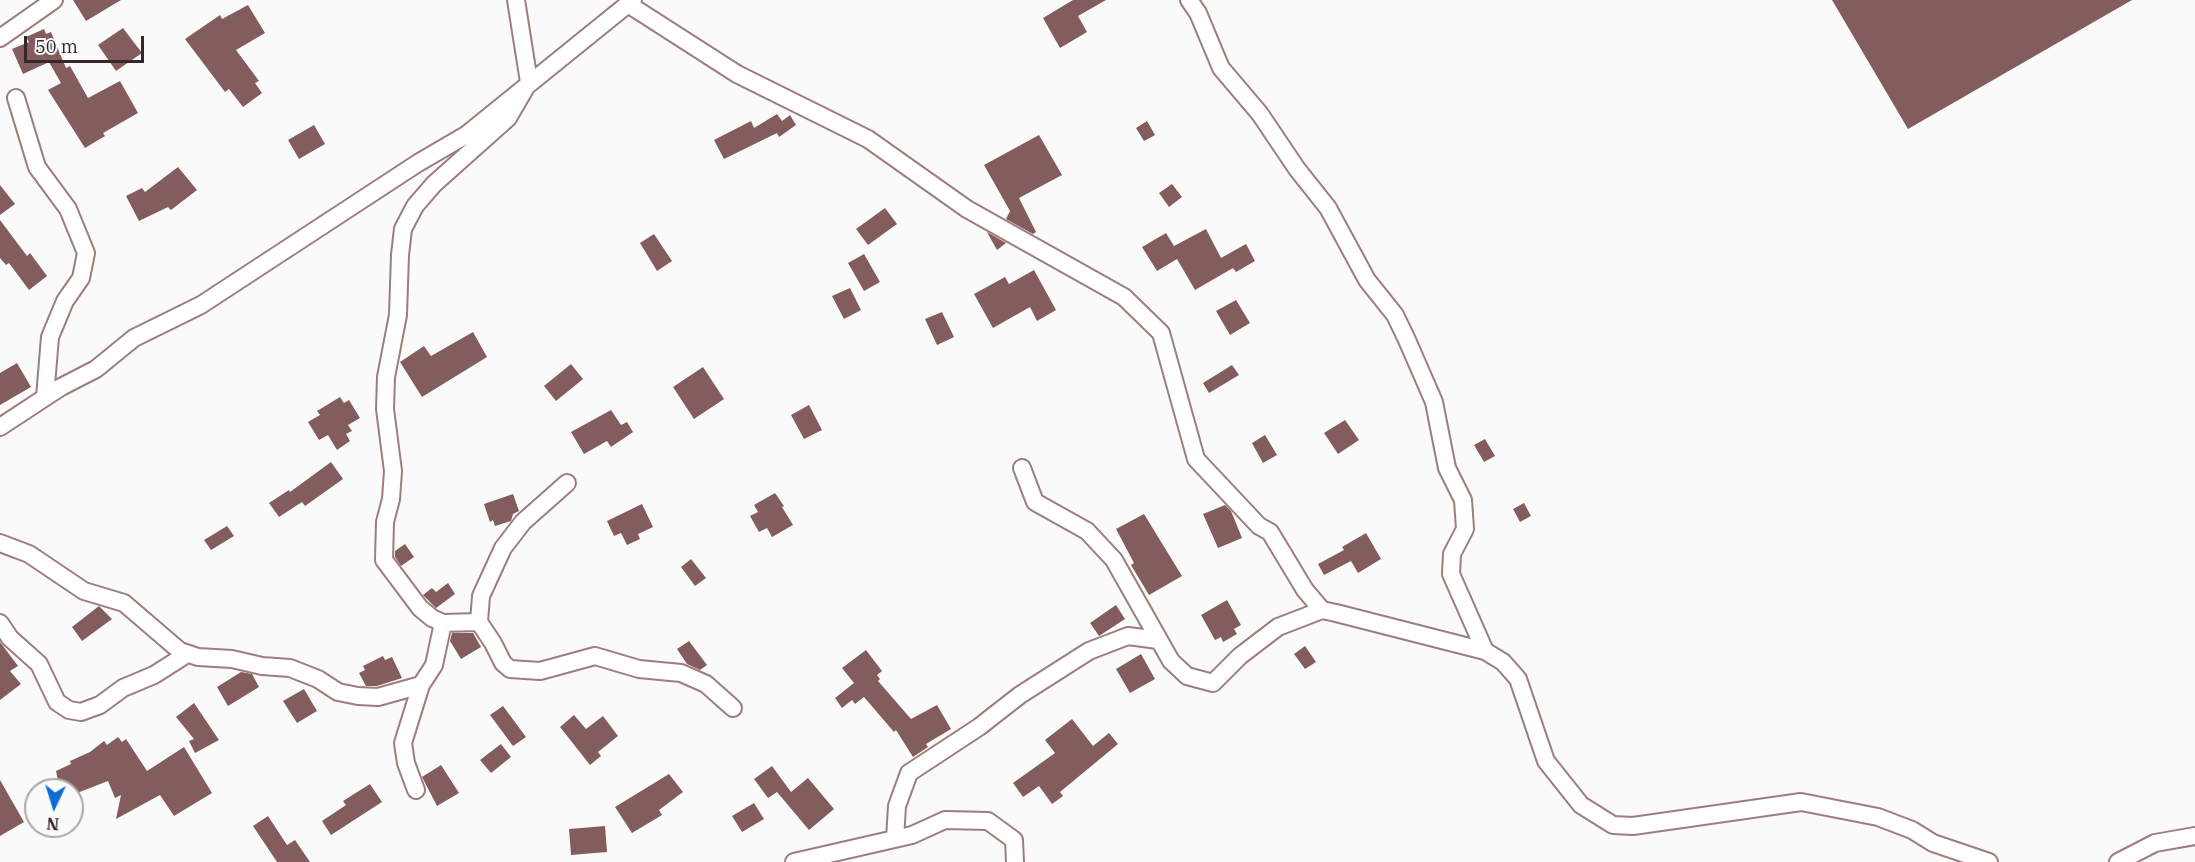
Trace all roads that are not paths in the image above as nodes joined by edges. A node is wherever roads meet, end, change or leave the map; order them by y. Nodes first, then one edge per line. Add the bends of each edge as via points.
1 (54, 0) edge
2 (516, 0) edge
3 (1189, 0) edge
4 (630, 2) edge
5 (0, 38) edge
6 (529, 82) junction
7 (15, 98) dead end
8 (45, 397) junction
9 (0, 427) edge
10 (1022, 468) dead end
11 (567, 483) dead end
12 (0, 543) edge
13 (1322, 610) junction
14 (478, 622) junction
15 (0, 623) edge
16 (443, 623) junction
17 (1158, 640) junction
18 (1485, 651) junction
19 (187, 654) junction
20 (421, 685) junction
21 (732, 708) dead end
22 (416, 790) dead end
23 (2195, 836) edge
24 (895, 838) junction
25 (794, 862) edge
26 (1015, 862) edge
27 (1989, 862) edge
28 (2118, 862) edge

1 - 5 street
2 - 6 street
3 - 18 street via 1221,68 1260,114 1328,208 1367,280 1395,315 1407,340 1434,402 1447,468 1462,500 1465,530 1452,554 1451,574
4 - 6 street
4 - 13 street via 737,74 868,139 967,209 1124,297 1161,333 1196,459 1259,526 1270,532 1305,590
6 - 8 street via 465,135 201,305 134,338 96,369
6 - 16 street via 508,118 434,184 415,206 403,229 398,315 386,377 385,409 393,471 384,560 420,608
7 - 8 street via 37,167 68,209 86,252 81,278 65,302 50,337
8 - 9 street
10 - 17 street via 1035,502 1087,531 1114,560
11 - 14 street via 523,522 503,548 481,596
12 - 19 street via 28,554 84,591 124,603
13 - 17 street via 1278,627 1213,683 1187,676 1171,661
13 - 18 street
14 - 16 street
14 - 21 street via 503,663 514,670 540,671 595,656 639,669 681,673 706,684
15 - 19 street via 10,638 39,664 57,702 81,712
16 - 20 street via 434,665
17 - 24 street via 1128,636 1089,651 909,773 897,806
18 - 27 street via 1503,662 1518,679 1546,761 1581,805 1613,825 1633,826 1801,802 1878,817 1933,843
19 - 20 street via 290,668 338,692 358,696 378,697
20 - 22 street via 403,743
23 - 28 street via 2155,843
24 - 25 street
24 - 26 street via 945,820 988,821 1014,840

